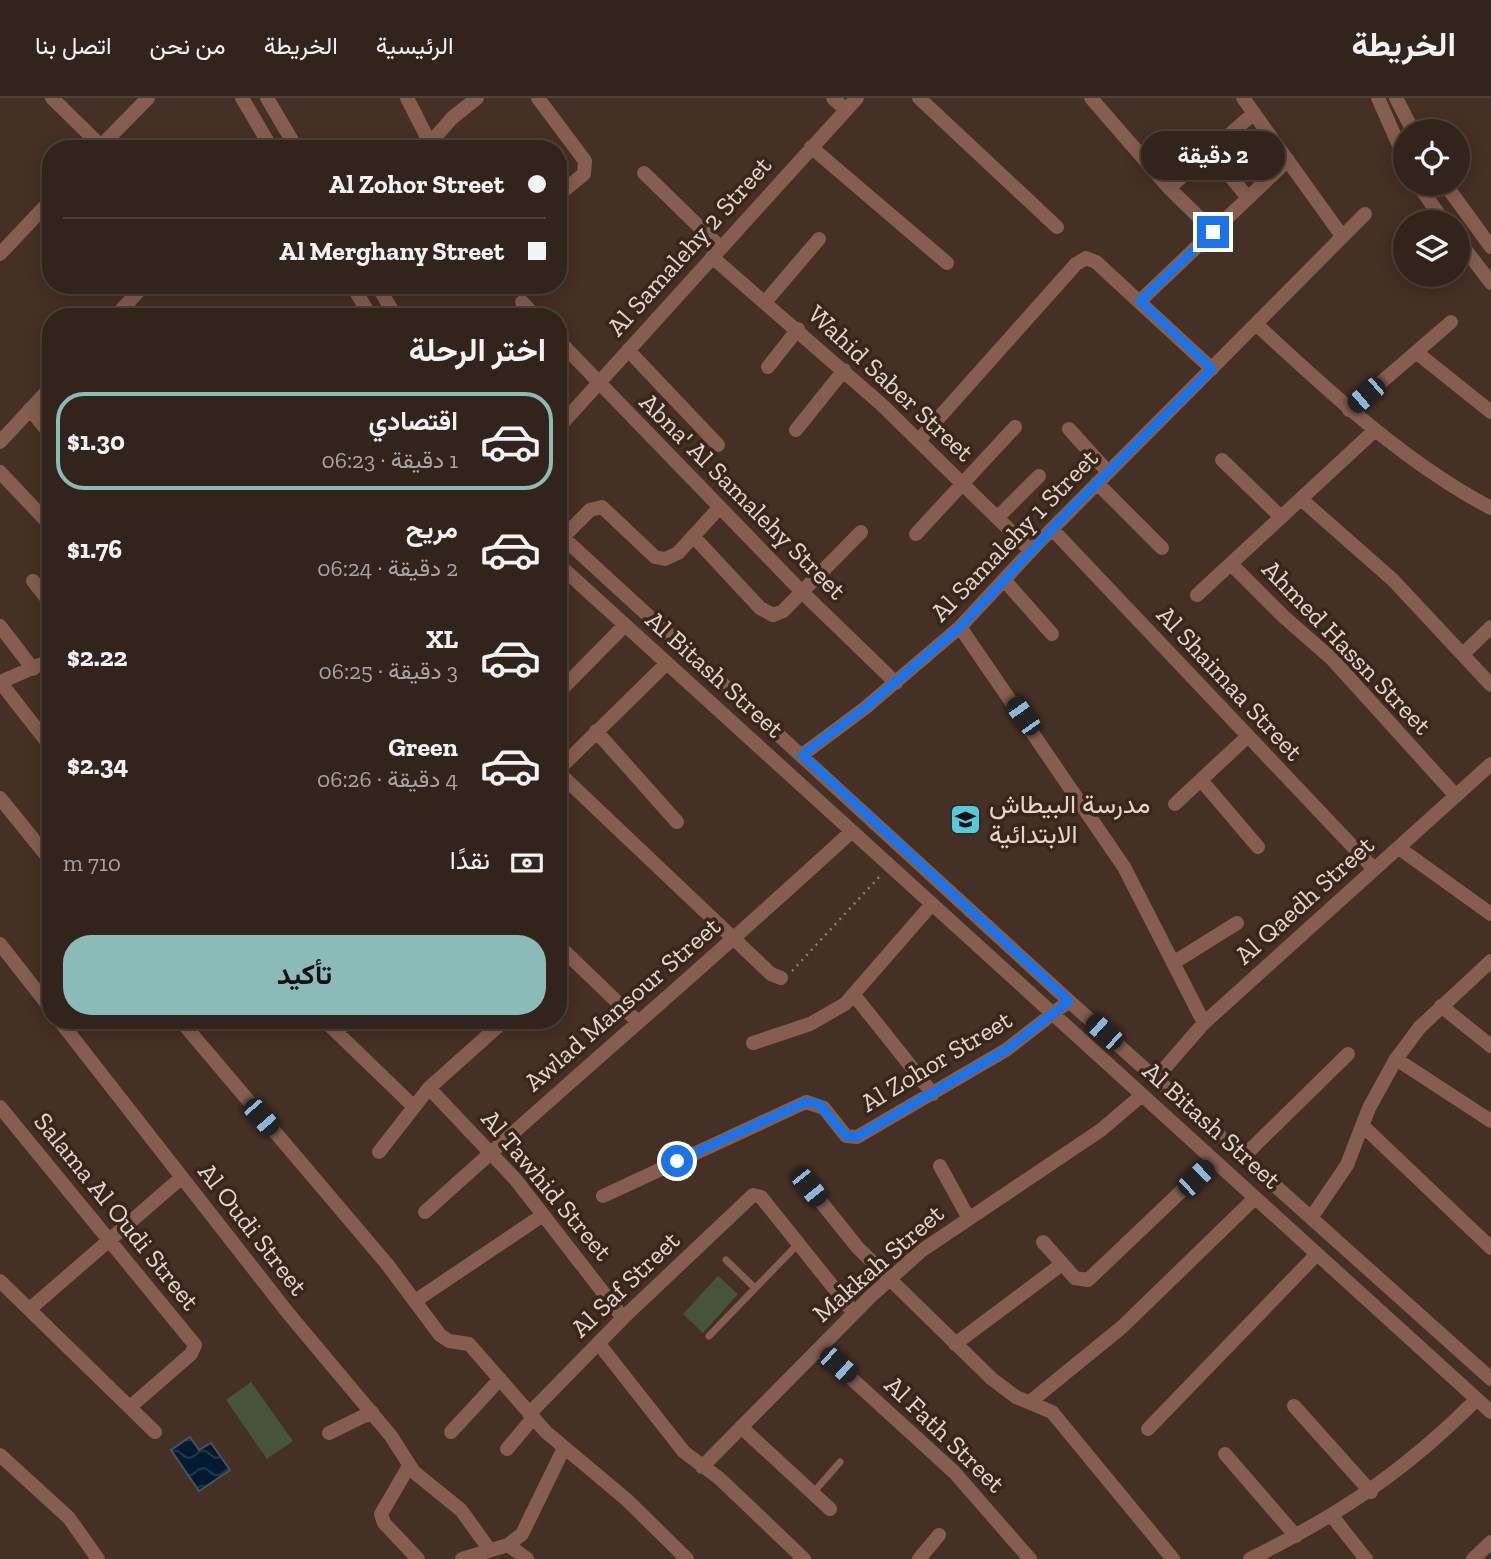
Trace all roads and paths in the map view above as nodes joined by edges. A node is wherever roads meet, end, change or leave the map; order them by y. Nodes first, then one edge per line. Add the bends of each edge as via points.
1 (52, 98) edge
2 (149, 98) edge
3 (242, 98) edge
4 (267, 98) edge
5 (407, 98) edge
6 (538, 98) edge
7 (834, 98) edge
8 (857, 98) edge
9 (919, 98) edge
10 (1091, 98) edge
11 (1243, 98) edge
12 (1378, 98) edge
13 (1396, 98) edge
14 (471, 100) edge
15 (846, 110) junction
16 (1254, 113) junction
17 (1407, 119) edge
18 (1393, 132) edge
19 (93, 140) edge
20 (109, 140) edge
21 (267, 140) edge
22 (289, 140) edge
23 (426, 140) edge
24 (435, 140) edge
25 (811, 147) junction
26 (1210, 151) junction
27 (1288, 160) junction
28 (644, 173) dead end
29 (567, 188) edge
30 (1169, 188) junction
31 (1454, 196) edge
32 (1248, 198) junction
33 (42, 210) edge
34 (1365, 214) dead end
35 (1057, 227) dead end
36 (1213, 232) junction
37 (1342, 236) junction
38 (819, 239) dead end
39 (1491, 247) edge
40 (716, 252) junction
41 (0, 254) edge
42 (1470, 255) edge
43 (947, 263) dead end
44 (1490, 279) edge
45 (137, 294) edge
46 (766, 301) junction
47 (1140, 301) junction
48 (522, 302) dead end
49 (127, 308) edge
50 (528, 308) edge
51 (1451, 322) dead end
52 (1256, 324) junction
53 (798, 329) junction
54 (567, 349) edge
55 (628, 350) junction
56 (1416, 352) junction
57 (768, 367) dead end
58 (1212, 369) junction
59 (844, 370) junction
60 (599, 383) junction
61 (42, 396) edge
62 (30, 409) junction
63 (1349, 410) junction
64 (1491, 412) edge
65 (567, 418) edge
66 (42, 424) edge
67 (1015, 427) dead end
68 (1069, 429) dead end
69 (796, 430) dead end
70 (1374, 431) junction
71 (919, 440) junction
72 (0, 442) edge
73 (718, 445) dead end
74 (1222, 460) dead end
75 (0, 472) edge
76 (1108, 472) junction
77 (1039, 476) dead end
78 (964, 483) junction
79 (1097, 483) junction
80 (1301, 499) junction
81 (719, 508) junction
82 (1491, 508) edge
83 (42, 516) edge
84 (998, 517) junction
85 (1281, 517) junction
86 (567, 529) edge
87 (1052, 529) junction
88 (860, 532) dead end
89 (916, 534) dead end
90 (693, 536) junction
91 (567, 541) edge
92 (1162, 548) dead end
93 (1031, 551) junction
94 (1231, 564) junction
95 (567, 572) edge
96 (33, 581) dead end
97 (1005, 581) junction
98 (42, 592) edge
99 (802, 592) junction
100 (1197, 595) dead end
101 (625, 625) junction
102 (0, 626) edge
103 (960, 627) junction
104 (1491, 627) edge
105 (1052, 634) dead end
106 (1462, 654) junction
107 (696, 659) junction
108 (667, 663) junction
109 (42, 664) edge
110 (33, 669) junction
111 (680, 675) junction
112 (0, 682) edge
113 (896, 683) junction
114 (567, 684) edge
115 (1491, 685) edge
116 (596, 731) junction
117 (42, 736) edge
118 (1247, 737) junction
119 (802, 755) junction
120 (567, 762) edge
121 (1490, 768) edge
122 (567, 780) edge
123 (1201, 780) junction
124 (1456, 796) junction
125 (0, 798) edge
126 (1175, 804) dead end
127 (677, 822) dead end
128 (851, 832) junction
129 (1258, 847) dead end
130 (1399, 848) junction
131 (42, 850) edge
132 (889, 866) junction
133 (1374, 869) junction
134 (932, 904) junction
135 (1491, 914) edge
136 (1237, 923) dead end
137 (734, 939) junction
138 (0, 944) edge
139 (567, 954) edge
140 (1491, 961) edge
141 (1173, 963) junction
142 (781, 978) joint
143 (854, 995) junction
144 (42, 998) edge
145 (1069, 1001) junction
146 (1441, 1006) junction
147 (1053, 1015) junction
148 (636, 1021) junction
149 (1203, 1023) junction
150 (66, 1029) edge
151 (188, 1029) edge
152 (339, 1029) edge
153 (495, 1029) edge
154 (336, 1031) joint
155 (753, 1043) dead end
156 (1491, 1046) edge
157 (1348, 1054) dead end
158 (1396, 1059) junction
159 (1156, 1078) junction
160 (429, 1088) junction
161 (933, 1094) junction
162 (1142, 1095) junction
163 (413, 1106) junction
164 (0, 1107) edge
165 (1491, 1121) edge
166 (1363, 1126) junction
167 (379, 1152) dead end
168 (491, 1152) junction
169 (1243, 1157) junction
170 (1213, 1161) junction
171 (940, 1167) dead end
172 (181, 1178) junction
173 (809, 1187) dead end
174 (603, 1196) dead end
175 (1255, 1198) junction
176 (425, 1212) dead end
177 (543, 1214) junction
178 (968, 1217) junction
179 (1311, 1218) junction
180 (111, 1239) junction
181 (1043, 1242) dead end
182 (798, 1244) junction
183 (1491, 1248) edge
184 (1317, 1254) junction
185 (726, 1260) dead end
186 (1062, 1264) junction
187 (888, 1280) junction
188 (0, 1281) edge
189 (755, 1288) junction
190 (415, 1301) junction
191 (31, 1308) junction
192 (854, 1313) junction
193 (624, 1318) junction
194 (709, 1336) dead end
195 (598, 1344) junction
196 (955, 1344) junction
197 (819, 1349) junction
198 (500, 1379) junction
199 (1491, 1380) edge
200 (1477, 1399) junction
201 (1030, 1402) junction
202 (1294, 1406) dead end
203 (130, 1407) junction
204 (372, 1412) junction
205 (1491, 1412) edge
206 (531, 1416) junction
207 (741, 1427) junction
208 (1148, 1429) dead end
209 (155, 1432) dead end
210 (451, 1432) dead end
211 (329, 1433) dead end
212 (564, 1448) junction
213 (507, 1449) dead end
214 (1225, 1454) dead end
215 (0, 1455) edge
216 (840, 1462) dead end
217 (409, 1466) junction
218 (702, 1467) junction
219 (1371, 1492) junction
220 (813, 1493) junction
221 (830, 1509) dead end
222 (1332, 1516) junction
223 (939, 1535) dead end
224 (1296, 1536) junction
225 (1491, 1542) edge
226 (508, 1545) junction
227 (489, 1549) junction
228 (98, 1559) edge
229 (418, 1559) edge
230 (462, 1559) edge
231 (527, 1559) edge
232 (687, 1559) edge
233 (804, 1559) edge
234 (919, 1559) edge
235 (1030, 1559) edge
236 (1173, 1559) edge
237 (1250, 1559) edge
238 (1366, 1559) edge
239 (1473, 1559) edge

1 - 19 street
2 - 20 street
3 - 21 street
4 - 22 street
5 - 23 street
6 - 29 street via 586,160 584,174
7 - 15 street
8 - 15 street, Al Samalehy 2 Street
9 - 35 street
10 - 30 street
11 - 16 street
12 - 18 street
13 - 17 street
14 - 24 street
15 - 25 street, Al Samalehy 2 Street
16 - 26 street
16 - 27 street
25 - 40 street, Al Samalehy 2 Street
25 - 43 street
26 - 30 street
26 - 32 street
27 - 32 street
27 - 37 street
28 - 40 street, Wahid Saber Street
30 - 36 street
31 - 39 street
32 - 36 street
33 - 41 street
34 - 37 street, Al Samalehy 1 Street
36 - 47 street
37 - 52 street, Al Samalehy 1 Street
38 - 46 street
40 - 46 street, Wahid Saber Street
40 - 55 street, Al Samalehy 2 Street
42 - 44 street
45 - 49 street
46 - 53 street, Wahid Saber Street
47 - 58 street
47 - 71 street via 1093,260 1078,261
48 - 50 street
51 - 56 street
52 - 58 street, Al Samalehy 1 Street
52 - 63 street
53 - 57 street
53 - 59 street, Wahid Saber Street
54 - 60 street, Abna' Al Samalehy Street
55 - 60 street, Al Samalehy 2 Street
55 - 73 street
56 - 63 street
56 - 64 street
58 - 76 street, Al Samalehy 1 Street
59 - 69 street
59 - 71 street, Wahid Saber Street
60 - 65 street, Al Samalehy 2 Street
60 - 81 street, Abna' Al Samalehy Street
61 - 62 street
62 - 66 street
62 - 72 street
63 - 70 street
67 - 78 street
68 - 76 street
70 - 80 street
70 - 82 street via 1438,478
71 - 78 street, Wahid Saber Street
74 - 85 street
75 - 83 street
76 - 79 street, Al Samalehy 1 Street
77 - 84 street
78 - 84 street, Wahid Saber Street
78 - 89 street
79 - 87 street, Al Samalehy 1 Street
79 - 92 street
80 - 85 street
80 - 106 street via 1393,580
81 - 90 street
81 - 99 street, Abna' Al Samalehy Street
84 - 93 street, Wahid Saber Street
85 - 94 street
86 - 90 street via 597,506 606,508 660,559 674,556
87 - 93 street, Al Samalehy 1 Street
87 - 118 street, Al Shaimaa Street
88 - 99 street
90 - 99 street via 766,614 780,613
91 - 107 street, Al Bitash Street
93 - 97 street, Al Samalehy 1 Street
94 - 100 street
94 - 124 street, Ahmed Hassn Street via 1332,659
95 - 101 street, Al Bitash Street
96 - 98 street
97 - 103 street, Al Samalehy 1 Street
97 - 105 street
99 - 113 street, Abna' Al Samalehy Street
101 - 108 street, Al Bitash Street
101 - 114 street
102 - 110 street
103 - 113 street, Al Samalehy 1 Street
103 - 141 street via 1110,845
104 - 106 street
106 - 115 street
107 - 111 street
107 - 119 street, Al Bitash Street
108 - 111 street, Al Bitash Street
108 - 116 street
109 - 110 street
110 - 112 street
111 - 128 street, Al Bitash Street
112 - 117 street
113 - 119 street, Al Samalehy 1 Street
116 - 120 street
116 - 127 street
118 - 123 street
118 - 133 street, Al Shaimaa Street
119 - 145 street, Al Bitash Street
121 - 124 street, Al Qaedh Street
122 - 137 street
123 - 126 street
123 - 129 street
124 - 130 street, Al Qaedh Street
125 - 131 street
128 - 132 street, Al Bitash Street
128 - 137 street, Awlad Mansour Street
130 - 133 street, Al Qaedh Street
130 - 135 street
132 - 134 street, Al Bitash Street
132 - 142 path via 791,973
133 - 149 street, Al Qaedh Street
134 - 143 street
134 - 147 street, Al Bitash Street
136 - 141 street
137 - 142 street
137 - 148 street, Awlad Mansour Street
138 - 144 street
139 - 148 street
140 - 146 street
141 - 149 street
143 - 155 street via 824,1018
143 - 161 street
145 - 147 street, Al Zohor Street
145 - 159 street, Al Bitash Street
146 - 156 street
146 - 158 street
147 - 161 street, Al Zohor Street
147 - 162 street, Al Bitash Street
148 - 168 street, Awlad Mansour Street
149 - 159 street, Al Qaedh Street
150 - 172 street, Al Oudi Street
151 - 190 street
152 - 154 street
153 - 160 street
154 - 163 street
157 - 169 street
158 - 165 street
158 - 166 street
159 - 169 street, Al Bitash Street
160 - 163 street
160 - 168 street, Al Tawhid Street
161 - 174 street, Al Zohor Street via 854,1138 846,1136 819,1104 800,1104
162 - 170 street, Al Bitash Street
162 - 178 street, Makkah Street via 1101,1130
163 - 167 street
164 - 180 street, Salama Al Oudi Street
166 - 179 street via 1342,1174
166 - 183 street
168 - 176 street, Awlad Mansour Street
168 - 177 street, Al Tawhid Street
169 - 179 street, Al Bitash Street
170 - 175 street, Al Bitash Street
170 - 186 street via 1088,1280 1077,1280
171 - 178 street
172 - 180 street
172 - 204 street, Al Oudi Street
173 - 187 street
175 - 184 street, Al Bitash Street
175 - 201 street via 1122,1327
177 - 190 street
177 - 193 street, Al Tawhid Street
178 - 187 street, Makkah Street
179 - 199 street, Al Bitash Street
180 - 191 street
180 - 203 street, Salama Al Oudi Street via 195,1347
181 - 186 street
182 - 189 lane
182 - 192 street
182 - 193 street, Al Saf Street via 758,1196 751,1196
184 - 200 street, Al Bitash Street
184 - 208 street
185 - 189 lane
186 - 196 street
187 - 192 street, Makkah Street
187 - 196 street
188 - 191 street
189 - 194 lane
190 - 198 street via 445,1339 468,1344
191 - 203 street
192 - 197 street, Makkah Street
193 - 195 street, Al Saf Street
195 - 206 street, Al Saf Street
195 - 218 street via 676,1443
196 - 201 street via 1003,1389
197 - 207 street, Makkah Street
197 - 235 street, Al Fath Street via 954,1472
198 - 206 street
198 - 210 street
200 - 205 street, Al Bitash Street
200 - 219 street
201 - 236 street via 1058,1419
202 - 219 street
203 - 209 street
204 - 211 street
204 - 217 street, Al Oudi Street
206 - 212 street
206 - 213 street, Al Saf Street
207 - 218 street, Makkah Street
207 - 220 street
212 - 226 street via 522,1534
212 - 232 street
214 - 224 street
215 - 228 street via 69,1518
216 - 220 lane
217 - 227 street, Al Oudi Street via 461,1510
217 - 229 street via 381,1514
218 - 233 street
219 - 222 street
220 - 221 street
222 - 224 street
222 - 238 street
223 - 234 street
224 - 237 street
225 - 239 street
226 - 227 street
226 - 231 street
227 - 230 street

